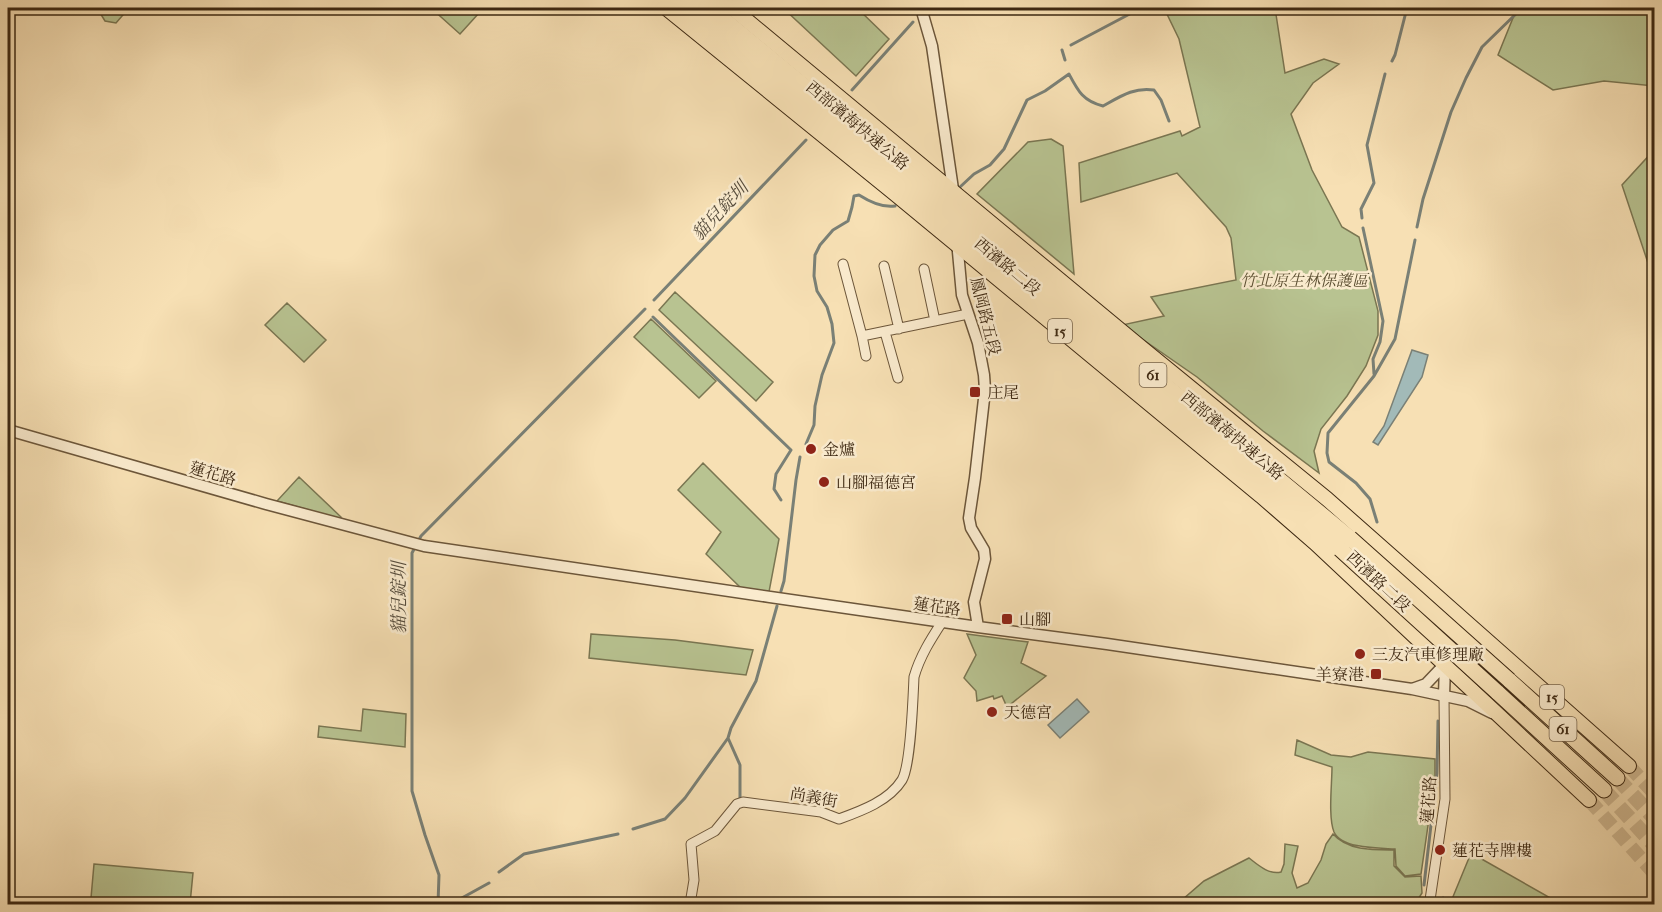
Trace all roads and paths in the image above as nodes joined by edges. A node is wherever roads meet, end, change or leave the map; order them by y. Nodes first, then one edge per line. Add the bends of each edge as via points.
1 (666, 8) edge
2 (687, 8) edge
3 (710, 8) edge
4 (732, 8) edge
5 (921, 8) edge
6 (954, 193) junction
7 (956, 212) junction
8 (957, 238) junction
9 (843, 264) dead end
10 (884, 266) dead end
11 (924, 269) dead end
12 (968, 314) junction
13 (935, 321) junction
14 (898, 329) junction
15 (885, 332) junction
16 (862, 336) junction
17 (866, 356) dead end
18 (898, 378) dead end
19 (8, 430) edge
20 (1345, 543) junction
21 (942, 622) junction
22 (978, 627) junction
23 (1474, 628) junction
24 (1444, 664) junction
25 (1412, 689) junction
26 (1444, 696) junction
27 (1504, 719) junction
28 (1629, 766) tunnel mouth
29 (1617, 778) tunnel mouth
30 (1604, 790) tunnel mouth
31 (1589, 800) tunnel mouth
32 (690, 904) edge
33 (1428, 904) edge

1 - 8 main road, 西濱路二段 / 15
2 - 8 highway, 西部濱海快速公路 / 61
3 - 7 highway, 西部濱海快速公路 / 61
4 - 6 main road, 西濱路二段 / 15
5 - 6 street, 鳳岡路五段 via 932,46
6 - 7 street, 鳳岡路五段
6 - 23 main road, 西濱路二段 / 15 via 1327,499
7 - 8 street, 鳳岡路五段
7 - 20 highway, 西部濱海快速公路 / 61
8 - 12 street, 鳳岡路五段 via 962,295
8 - 20 highway, 西部濱海快速公路 / 61
8 - 24 main road, 西濱路二段 / 15 via 1315,543
9 - 16 street
10 - 14 street
11 - 13 street
12 - 13 street
12 - 22 street, 鳳岡路五段 via 986,390 969,518 985,559 974,602
13 - 14 street
14 - 15 street
15 - 16 street
15 - 18 street
16 - 17 street
19 - 21 street, 蓮花路 via 424,546
20 - 29 highway, 西部濱海快速公路 / 61, bridge via 1509,680
20 - 30 highway, 西部濱海快速公路 / 61, bridge
21 - 22 street, 蓮花路
21 - 32 street, 尚義街 via 914,677 908,754 903,777 895,788 863,810 839,819 804,809 736,804 715,831 691,844 694,880
22 - 25 street, 蓮花路
23 - 24 street
23 - 28 main road, 西濱路二段 / 15
24 - 25 street via 1426,684
24 - 26 street, 蓮花路
24 - 27 main road, 西濱路二段 / 15
25 - 26 street, 蓮花路
26 - 27 street via 1468,701
26 - 33 street, 蓮花路 via 1445,799
27 - 31 main road, 西濱路二段 / 15

